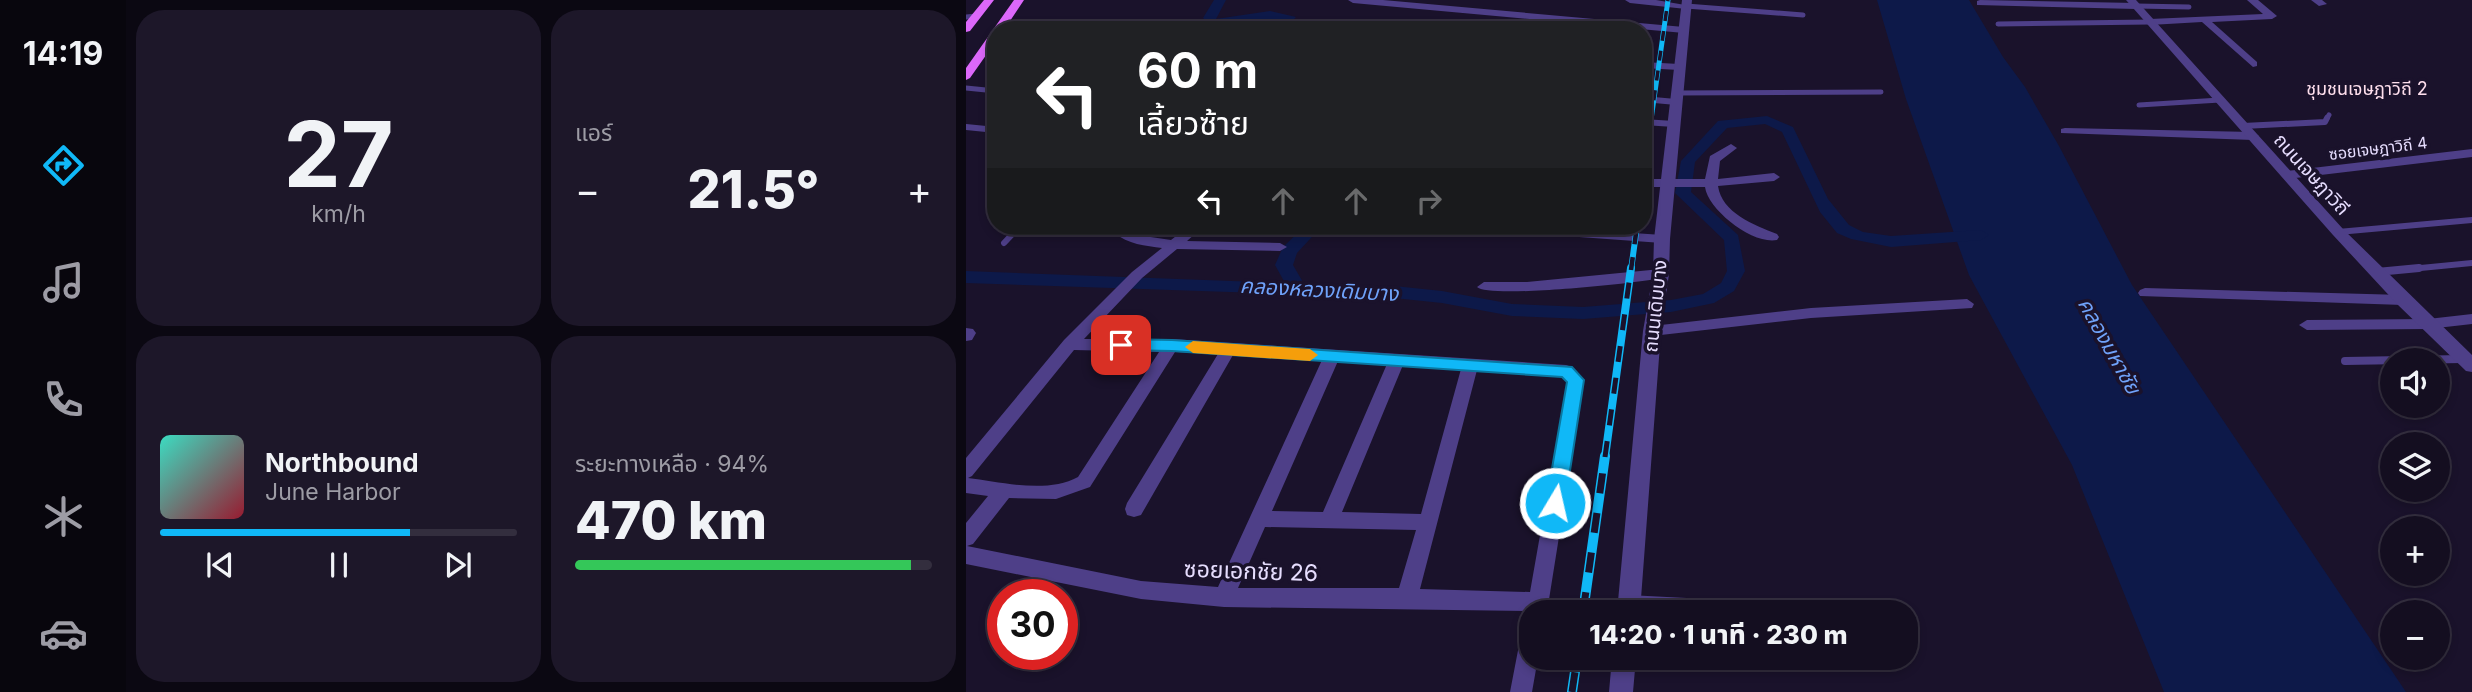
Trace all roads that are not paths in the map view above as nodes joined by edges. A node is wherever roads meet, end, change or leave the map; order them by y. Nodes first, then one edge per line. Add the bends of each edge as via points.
1 (989, 0) edge
2 (1019, 0) edge
3 (1353, 0) edge
4 (1630, 0) edge
5 (2252, 0) edge
6 (1687, 3) edge
7 (2134, 3) edge
8 (1980, 4) dead end
9 (2189, 7) dead end
10 (1803, 15) dead end
11 (971, 16) edge
12 (1527, 16) junction
13 (1005, 21) edge
14 (1524, 21) edge
15 (1583, 21) edge
16 (2206, 21) junction
17 (2150, 22) junction
18 (1998, 24) dead end
19 (1652, 27) edge
20 (966, 29) edge
21 (1684, 30) junction
22 (987, 50) edge
23 (2253, 64) dead end
24 (1652, 66) edge
25 (1679, 67) junction
26 (966, 76) edge
27 (966, 88) edge
28 (987, 90) edge
29 (1881, 92) dead end
30 (1676, 97) junction
31 (1652, 98) edge
32 (2220, 100) junction
33 (2139, 105) dead end
34 (2329, 115) dead end
35 (1652, 123) edge
36 (1674, 124) junction
37 (966, 127) edge
38 (987, 129) edge
39 (2065, 131) dead end
40 (2248, 131) junction
41 (1731, 148) dead end
42 (2472, 153) edge
43 (2287, 175) junction
44 (1774, 177) dead end
45 (1652, 183) edge
46 (1668, 183) junction
47 (1710, 183) junction
48 (2472, 220) edge
49 (2338, 232) junction
50 (1012, 235) edge
51 (1125, 235) edge
52 (1186, 235) edge
53 (1607, 235) edge
54 (1772, 237) dead end
55 (1662, 239) junction
56 (1004, 243) dead end
57 (1175, 244) junction
58 (1280, 247) dead end
59 (2472, 263) edge
60 (2377, 272) junction
61 (1660, 282) junction
62 (1483, 287) dead end
63 (2145, 293) dead end
64 (2403, 300) junction
65 (1967, 304) dead end
66 (2472, 319) edge
67 (2428, 324) junction
68 (2306, 325) dead end
69 (1652, 330) junction
70 (1070, 344) junction
71 (1172, 345) junction
72 (1228, 350) junction
73 (1332, 356) junction
74 (1398, 360) junction
75 (2345, 361) dead end
76 (2468, 363) edge
77 (1471, 364) junction
78 (966, 471) edge
79 (966, 485) edge
80 (1003, 490) junction
81 (1134, 509) dead end
82 (1260, 519) junction
83 (1328, 522) junction
84 (1427, 522) junction
85 (966, 538) edge
86 (966, 555) edge
87 (1224, 597) junction
88 (1407, 598) junction
89 (1539, 600) edge
90 (1629, 600) edge
91 (1519, 606) edge
92 (1525, 670) edge
93 (1622, 670) edge
94 (1521, 692) edge
95 (1620, 692) edge

1 - 11 main road
2 - 13 main road
3 - 12 street
4 - 6 street
5 - 16 street via 2272,16
6 - 10 lane
6 - 21 street, ถนนเดิมบาง
7 - 8 street
7 - 9 lane
7 - 17 street, ถนนเจษฎาวิถี
11 - 20 main road
12 - 14 street
12 - 15 street
16 - 17 street
16 - 23 street
17 - 18 lane
17 - 32 street, ถนนเจษฎาวิถี
19 - 21 street
21 - 25 street, ถนนเดิมบาง
22 - 26 main road
24 - 25 street
25 - 30 street, ถนนเดิมบาง
27 - 28 lane
29 - 30 lane via 1794,90
30 - 31 street
30 - 36 street, ถนนเดิมบาง
32 - 33 lane
32 - 40 street, ถนนเจษฎาวิถี
34 - 40 lane via 2325,122
35 - 36 street
36 - 46 street, ถนนเดิมบาง
37 - 38 lane
39 - 40 street
40 - 43 street, ถนนเจษฎาวิถี
41 - 47 street via 1714,159
42 - 43 street, ซอยเจษฎาวิถี 4
43 - 49 street, ถนนเจษฎาวิถี
44 - 47 street
45 - 46 street
46 - 47 street
46 - 55 street, ถนนเดิมบาง
47 - 54 street via 1713,199 1721,208
48 - 49 lane
49 - 60 street, ถนนเจษฎาวิถี
50 - 56 lane
51 - 57 street
52 - 57 street
53 - 55 street
55 - 61 street, ถนนเดิมบาง
57 - 58 street
57 - 70 street via 1119,292
59 - 60 lane
60 - 64 street, ถนนเจษฎาวิถี
61 - 62 street
61 - 69 street, ถนนเดิมบาง
63 - 64 street
64 - 67 street, ถนนเจษฎาวิถี
65 - 69 street via 1811,313
66 - 67 street
67 - 68 street
67 - 76 street, ถนนเจษฎาวิถี
69 - 90 street, ถนนเดิมบาง
70 - 71 street
70 - 78 street
71 - 72 street
71 - 80 street via 1084,482 1075,488
72 - 73 street
72 - 81 street
73 - 74 street
73 - 82 street
74 - 77 street
74 - 83 street
75 - 76 lane
77 - 84 street
77 - 89 street via 1566,371 1576,380
79 - 80 street
80 - 85 street
82 - 83 street
82 - 87 street
83 - 84 street
84 - 88 street
86 - 87 street, ซอยเอกชัย 26 via 1141,590
87 - 88 street, ซอยเอกชัย 26
88 - 91 street, ซอยเอกชัย 26
92 - 94 street
93 - 95 street

